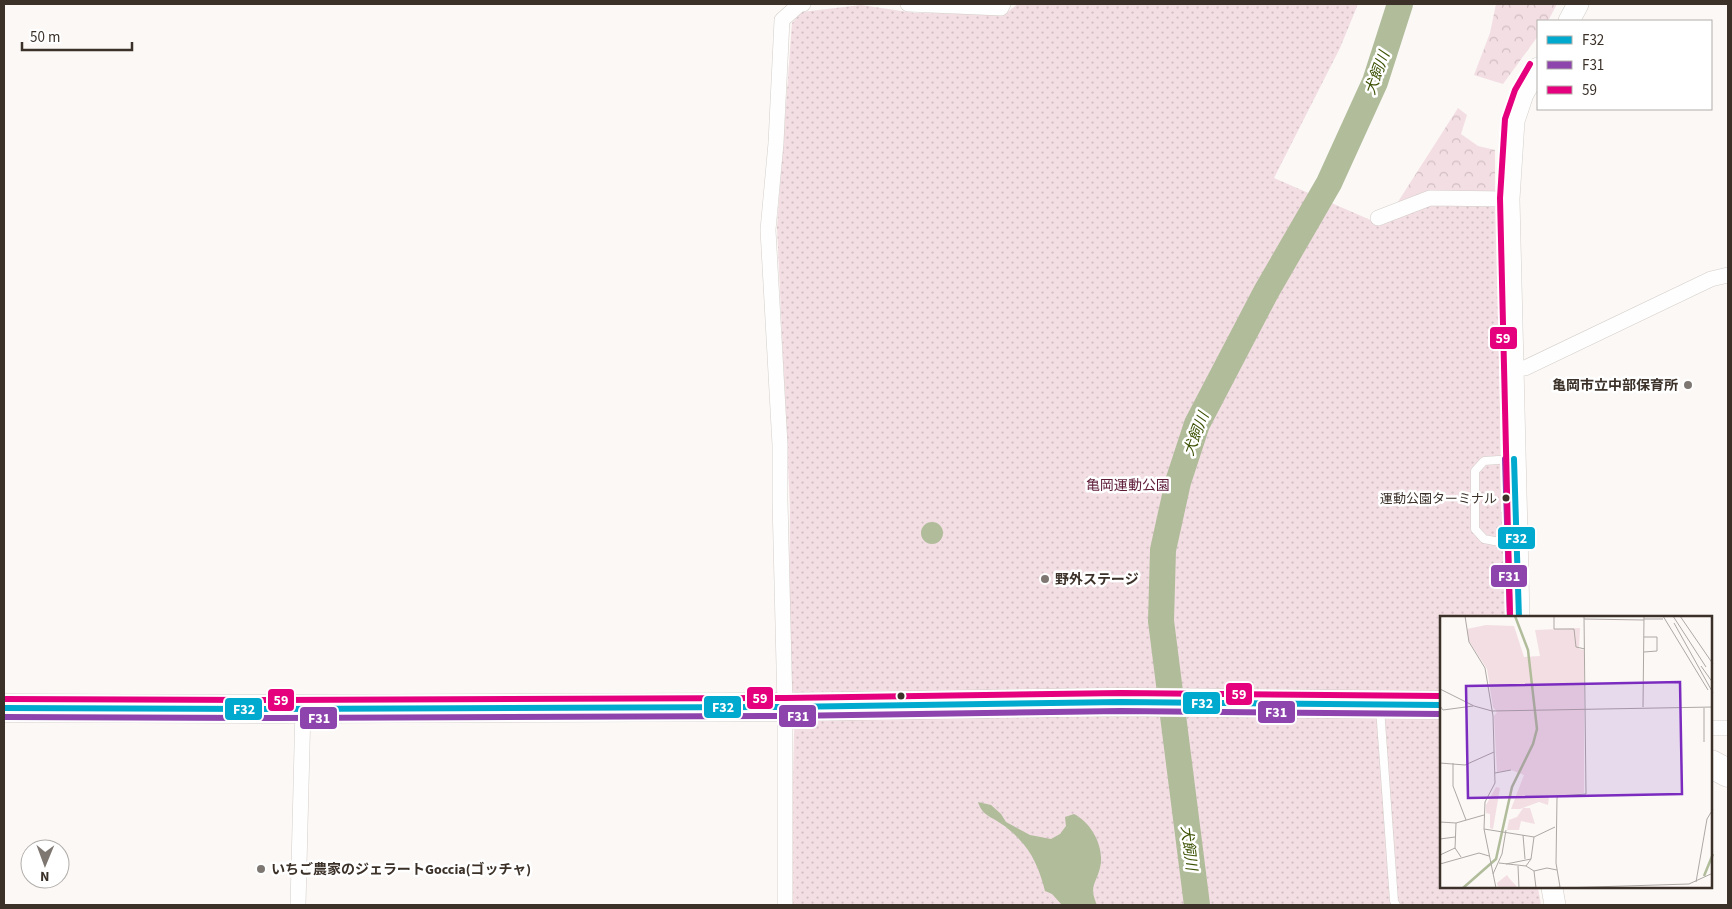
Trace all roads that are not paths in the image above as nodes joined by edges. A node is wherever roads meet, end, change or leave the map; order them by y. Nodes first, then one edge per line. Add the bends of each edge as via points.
1 (804, 4) edge
2 (908, 4) edge
3 (1004, 4) edge
4 (1578, 4) edge
5 (1570, 20) edge
6 (1537, 70) edge
7 (1509, 199) junction
8 (1378, 218) dead end
9 (1728, 275) edge
10 (1512, 368) junction
11 (1514, 459) junction
12 (1517, 546) junction
13 (1518, 616) edge
14 (1440, 705) edge
15 (1380, 706) junction
16 (785, 707) junction
17 (4, 708) edge
18 (303, 708) junction
19 (1712, 728) edge
20 (1728, 728) edge
21 (1712, 765) edge
22 (1728, 773) edge
23 (1552, 889) edge
24 (298, 905) edge
25 (785, 905) edge
26 (1396, 905) edge
27 (1554, 905) edge

1 - 16 street via 782,20 768,230 780,445
2 - 3 street via 1001,8
4 - 5 main road
6 - 7 main road via 1523,94 1514,121
7 - 8 street via 1430,198
7 - 10 main road
9 - 10 street via 1711,279 1525,368
10 - 11 main road
11 - 12 main road
11 - 12 lane via 1484,461 1475,471 1475,529 1484,539
12 - 13 main road
14 - 15 highway
15 - 16 highway via 1121,702
15 - 26 lane
16 - 18 highway
16 - 25 street
17 - 18 highway
18 - 24 street
19 - 20 street
21 - 22 highway
23 - 27 main road

